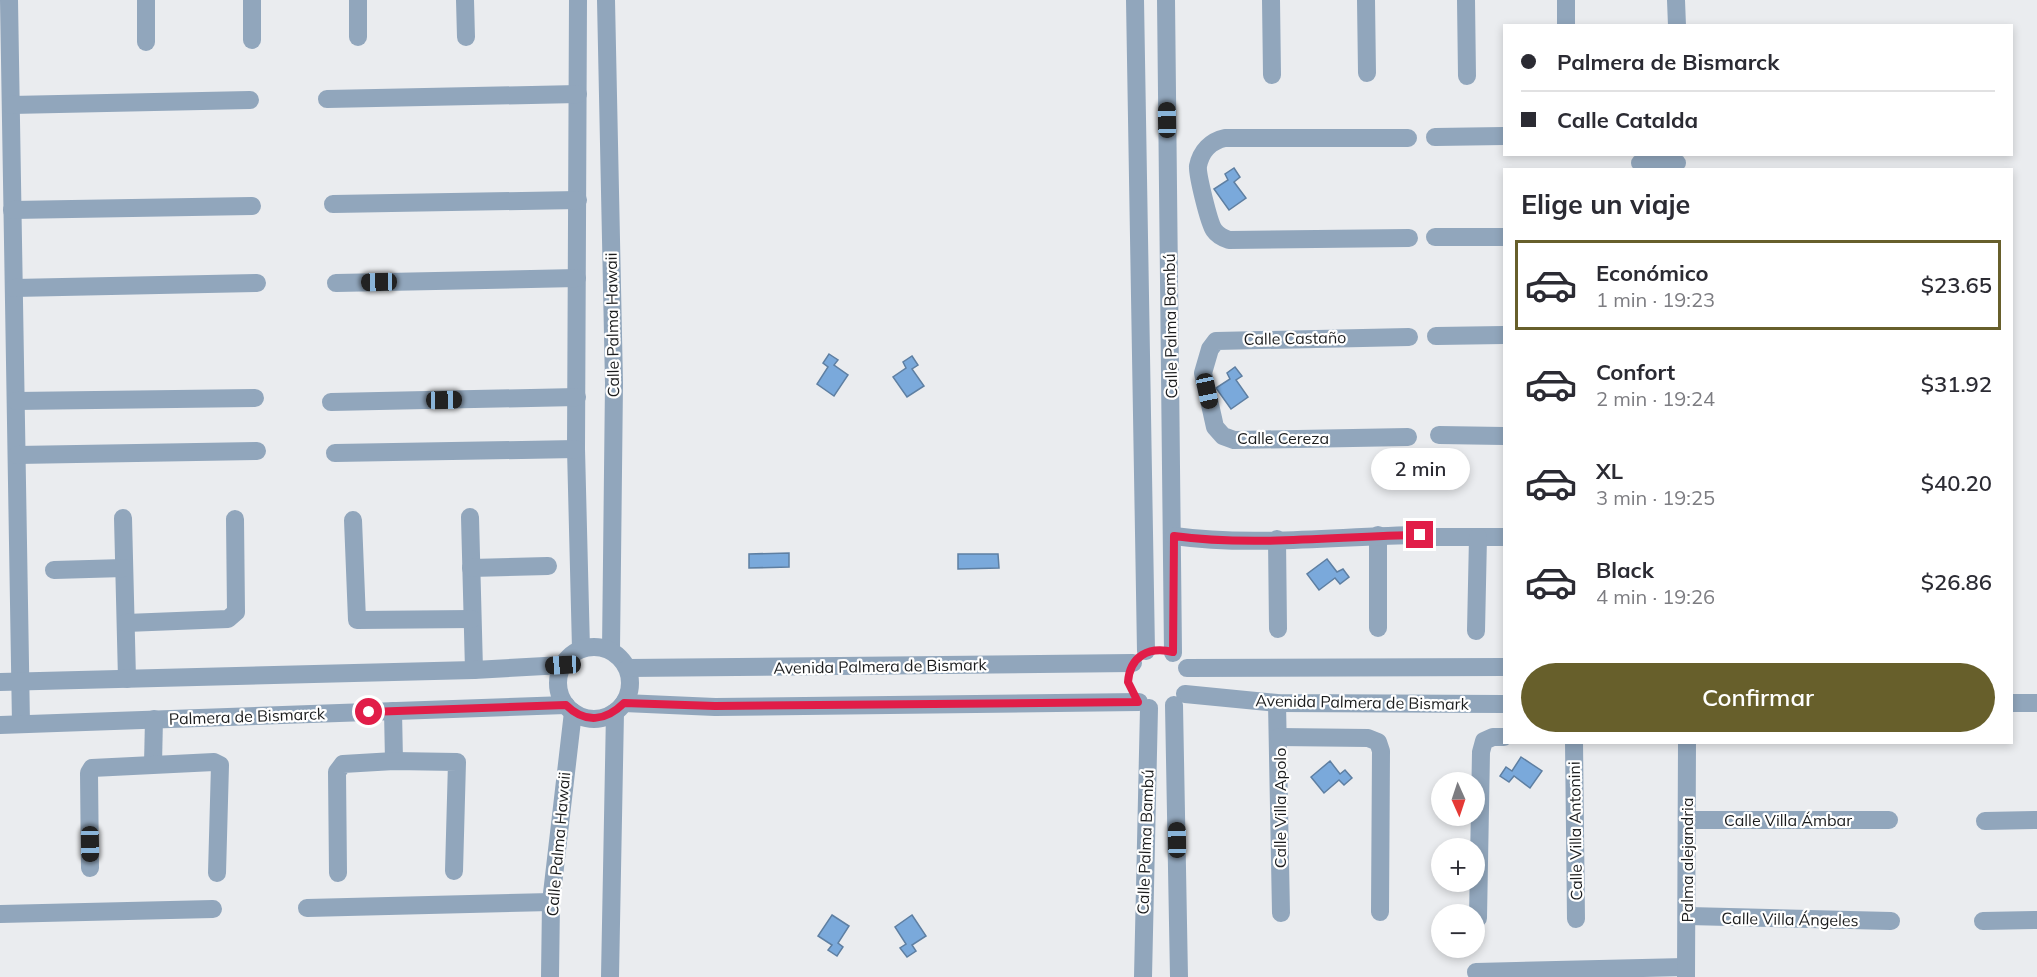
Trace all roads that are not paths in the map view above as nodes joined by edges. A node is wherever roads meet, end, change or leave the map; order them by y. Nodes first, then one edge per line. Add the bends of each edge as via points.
1 (9, 0) edge
2 (146, 0) edge
3 (252, 0) edge
4 (357, 0) edge
5 (465, 0) edge
6 (578, 0) edge
7 (606, 0) edge
8 (1135, 0) edge
9 (1166, 0) edge
10 (1271, 0) edge
11 (1366, 0) edge
12 (1466, 0) edge
13 (1566, 0) edge
14 (1676, 0) edge
15 (1566, 24) edge
16 (1677, 24) edge
17 (358, 37) dead end
18 (466, 37) dead end
19 (252, 39) dead end
20 (146, 42) dead end
21 (1367, 74) dead end
22 (1272, 75) dead end
23 (1467, 76) dead end
24 (578, 94) junction
25 (327, 99) dead end
26 (250, 100) dead end
27 (11, 105) junction
28 (1503, 136) edge
29 (1435, 137) dead end
30 (1408, 138) dead end
31 (1639, 162) edge
32 (1677, 162) edge
33 (1168, 167) junction
34 (1197, 167) junction
35 (578, 200) junction
36 (333, 204) dead end
37 (252, 206) dead end
38 (12, 210) junction
39 (1435, 237) dead end
40 (1503, 237) edge
41 (1409, 238) dead end
42 (577, 278) junction
43 (257, 283) dead end
44 (336, 283) dead end
45 (14, 288) junction
46 (1503, 335) edge
47 (1436, 336) dead end
48 (1409, 337) dead end
49 (1170, 373) junction
50 (1203, 373) junction
51 (577, 397) junction
52 (255, 398) dead end
53 (16, 401) junction
54 (331, 402) dead end
55 (1439, 435) dead end
56 (1503, 436) edge
57 (1408, 437) dead end
58 (576, 449) junction
59 (257, 451) dead end
60 (335, 453) dead end
61 (17, 455) junction
62 (470, 517) dead end
63 (123, 518) dead end
64 (235, 519) dead end
65 (353, 520) dead end
66 (1174, 536) junction
67 (1378, 536) junction
68 (1478, 537) junction
69 (1503, 537) edge
70 (1277, 539) junction
71 (548, 566) dead end
72 (124, 568) junction
73 (471, 568) junction
74 (54, 570) dead end
75 (472, 619) junction
76 (126, 623) junction
77 (1378, 628) dead end
78 (1278, 629) dead end
79 (1476, 630) dead end
80 (581, 649) junction
81 (611, 650) junction
82 (1173, 652) junction
83 (1139, 657) junction
84 (563, 665) junction
85 (1503, 667) edge
86 (628, 668) junction
87 (1187, 668) junction
88 (474, 670) junction
89 (127, 679) junction
90 (0, 682) edge
91 (21, 683) junction
92 (1179, 699) junction
93 (1277, 703) junction
94 (2037, 703) edge
95 (1503, 704) edge
96 (2013, 704) edge
97 (1144, 705) junction
98 (620, 708) junction
99 (570, 709) junction
100 (393, 711) junction
101 (154, 719) junction
102 (21, 724) junction
103 (0, 725) edge
104 (1279, 737) junction
105 (1503, 737) edge
106 (1574, 744) edge
107 (1687, 744) edge
108 (394, 761) junction
109 (153, 764) junction
110 (1687, 820) junction
111 (1889, 820) dead end
112 (2037, 820) edge
113 (1985, 821) dead end
114 (90, 868) dead end
115 (454, 871) dead end
116 (217, 873) dead end
117 (338, 873) dead end
118 (551, 902) junction
119 (1478, 904) edge
120 (307, 908) dead end
121 (213, 909) dead end
122 (1380, 912) dead end
123 (1281, 913) dead end
124 (0, 914) edge
125 (1688, 916) junction
126 (1576, 919) dead end
127 (2037, 920) edge
128 (1892, 921) dead end
129 (1983, 921) dead end
130 (1476, 972) dead end
131 (1686, 972) edge
132 (550, 977) edge
133 (610, 977) edge
134 (1143, 977) edge
135 (1179, 977) edge

1 - 27 street
2 - 20 street
3 - 19 street
4 - 17 street
5 - 18 street
6 - 24 street, Calle Palma Hawaii
7 - 81 street, Calle Palma Hawaii via 614,383
8 - 83 street, Calle Palma Bambú
9 - 33 street, Calle Palma Bambú
10 - 22 street
11 - 21 street
12 - 23 street
13 - 15 street
14 - 16 street
24 - 25 street
24 - 35 street, Calle Palma Hawaii
26 - 27 street
27 - 38 street
28 - 29 street
30 - 34 street via 1225,138 1214,140 1207,147
31 - 32 street
33 - 34 street
33 - 49 street, Calle Palma Bambú
34 - 41 street via 1212,228 1229,240
35 - 36 street
35 - 42 street, Calle Palma Hawaii
37 - 38 street
38 - 45 street
39 - 40 street
42 - 44 street
42 - 51 street, Calle Palma Hawaii
43 - 45 street
45 - 53 street
46 - 47 street
48 - 50 street, Calle Castaño via 1216,341 1209,349
49 - 50 street
49 - 66 street, Calle Palma Bambú
50 - 57 street, Calle Cereza via 1215,427 1234,440
51 - 54 street
51 - 58 street, Calle Palma Hawaii
52 - 53 street
53 - 61 street
55 - 56 street
58 - 60 street
58 - 80 street, Calle Palma Hawaii
59 - 61 street
61 - 91 street
62 - 73 street
63 - 72 street
64 - 76 street via 233,617
65 - 75 street via 357,620
66 - 70 street
66 - 82 street, Calle Palma Bambú
67 - 68 street
67 - 70 street
67 - 77 street
68 - 69 street
68 - 79 street
70 - 78 street
71 - 73 street
72 - 74 street
72 - 76 street
73 - 75 street
75 - 88 street
76 - 89 street
80 - 81 street via 596,646
80 - 84 street
81 - 86 street
82 - 83 street via 1160,649
82 - 87 street
83 - 86 street, Avenida Palmera de Bismark
83 - 97 street via 1128,682
84 - 88 street
84 - 99 street via 559,686
85 - 87 street, Avenida Palmera de Bismark
86 - 98 street via 631,680
87 - 92 street via 1188,681
88 - 89 street
89 - 91 street
90 - 91 street
91 - 102 street
92 - 93 street, Avenida Palmera de Bismark
92 - 97 street via 1162,709
92 - 135 street, Calle Palma Bambú
93 - 95 street, Avenida Palmera de Bismark
93 - 104 street, Calle Villa Apolo
94 - 96 street
97 - 98 street
97 - 134 street, Calle Palma Bambú
98 - 99 street via 594,719
98 - 133 street
99 - 100 street, Palmera de Bismarck
99 - 118 street, Calle Palma Hawaii
100 - 101 street, Palmera de Bismarck
100 - 108 street
101 - 102 street, Palmera de Bismarck
101 - 109 street
102 - 103 street, Palmera de Bismarck
104 - 122 street via 1368,738 1378,742
104 - 123 street, Calle Villa Apolo
105 - 119 street via 1484,741 1481,752
106 - 126 street, Calle Villa Antonini
107 - 110 street, Palma alejandria
108 - 115 street via 457,762
108 - 117 street via 343,764 336,772
109 - 114 street via 92,768
109 - 116 street via 220,765
110 - 111 street, Calle Villa Ámbar
110 - 125 street, Palma alejandria
112 - 113 street
118 - 120 street
118 - 132 street, Calle Palma Hawaii
121 - 124 street
125 - 128 street, Calle Villa Ángeles
125 - 131 street, Palma alejandria
127 - 129 street
130 - 131 street

